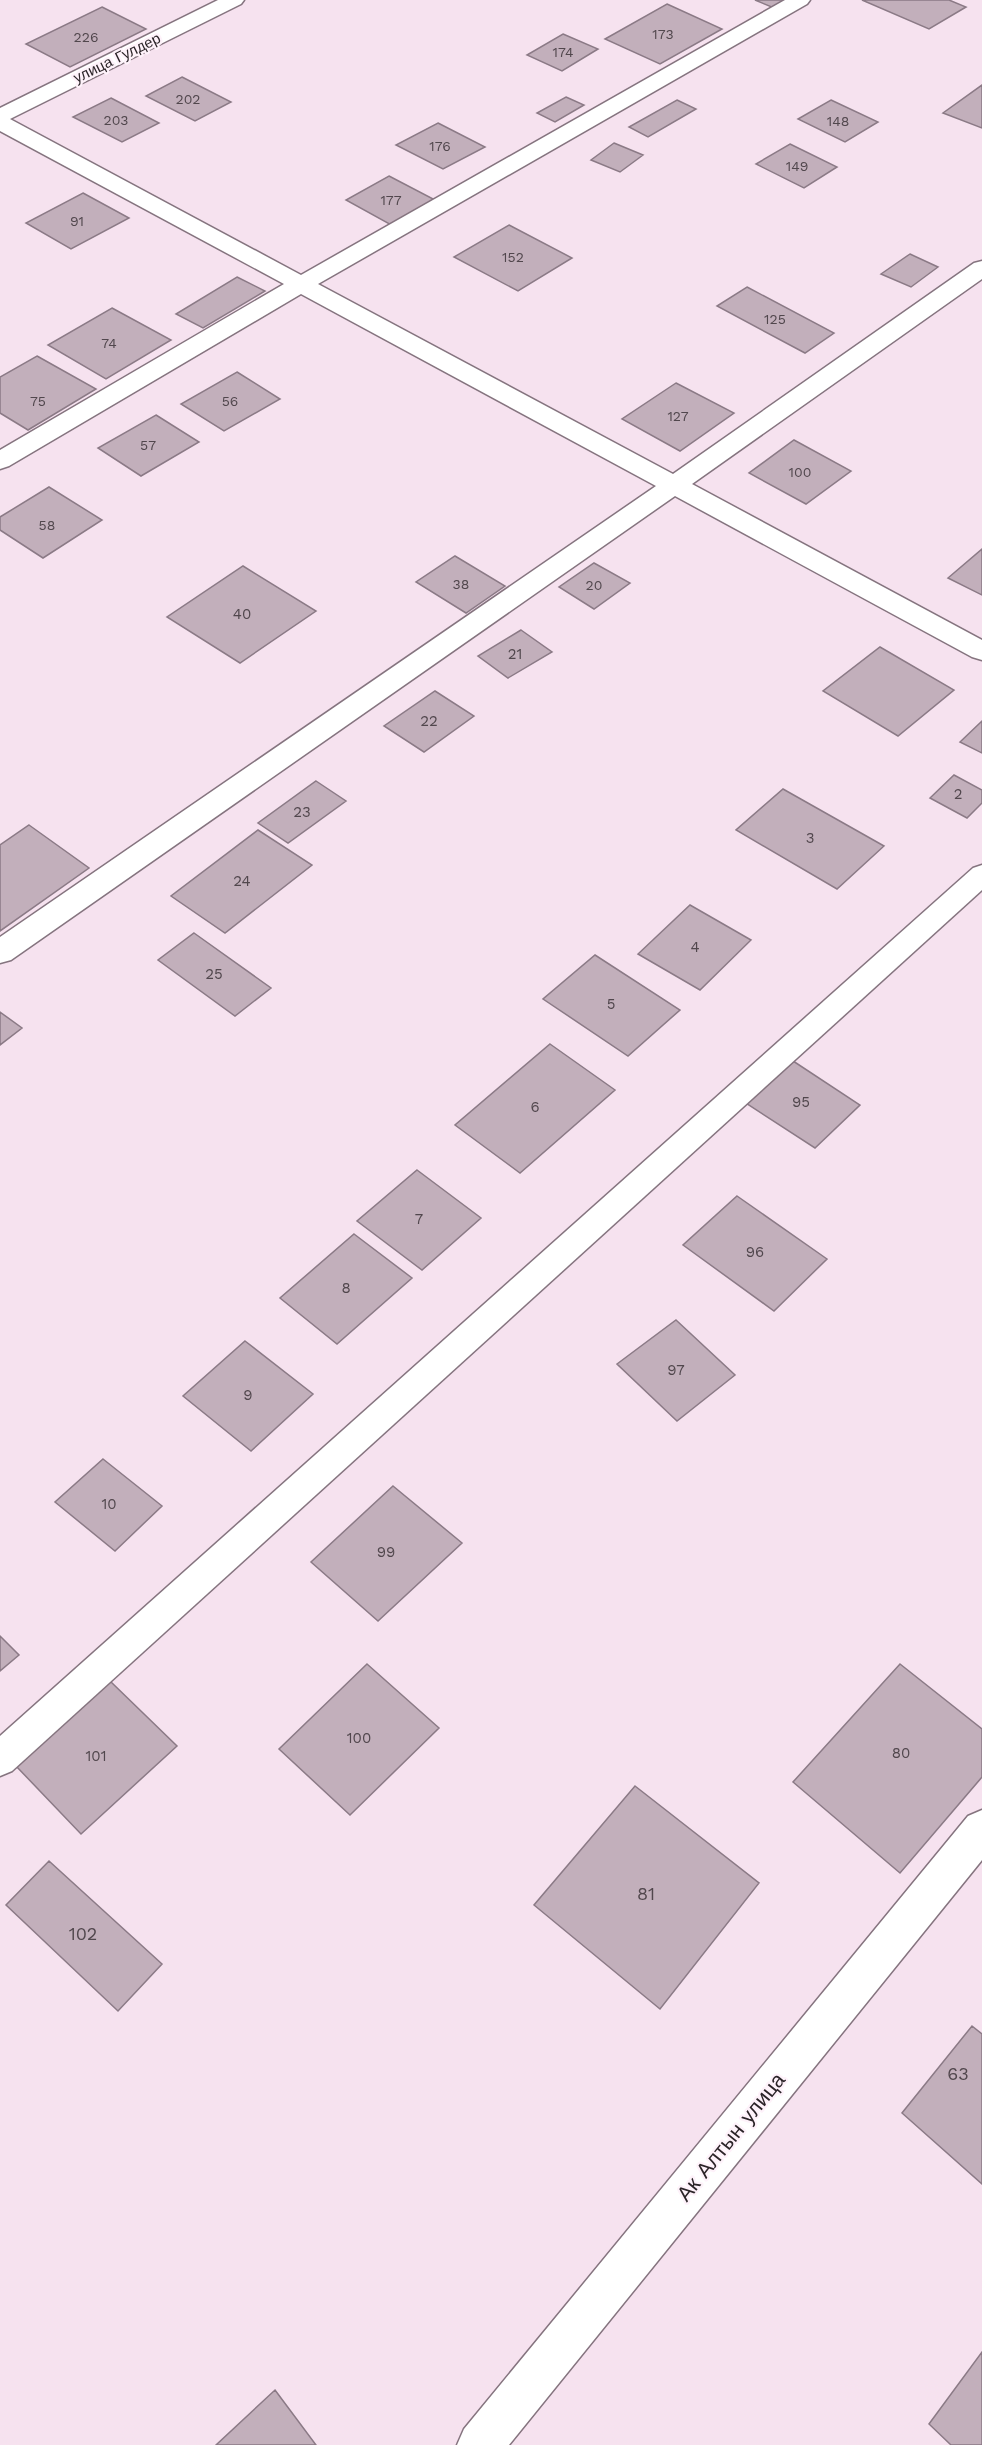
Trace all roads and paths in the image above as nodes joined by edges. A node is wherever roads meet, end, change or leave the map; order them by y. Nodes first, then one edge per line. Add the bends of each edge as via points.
1 (234, 0) edge
2 (800, 0) edge
3 (0, 116) edge
4 (0, 122) edge
5 (982, 268) edge
6 (301, 284) junction
7 (0, 461) edge
8 (674, 485) junction
9 (982, 651) edge
10 (982, 875) edge
11 (0, 952) edge
12 (0, 1759) edge
13 (982, 1829) edge
14 (480, 2445) edge

1 - 3 street, улица Гулдер
2 - 6 street
4 - 6 street
5 - 8 street
6 - 7 street
6 - 8 street
8 - 9 street
8 - 11 street
10 - 12 lane
13 - 14 street, Ак Алтын улица

